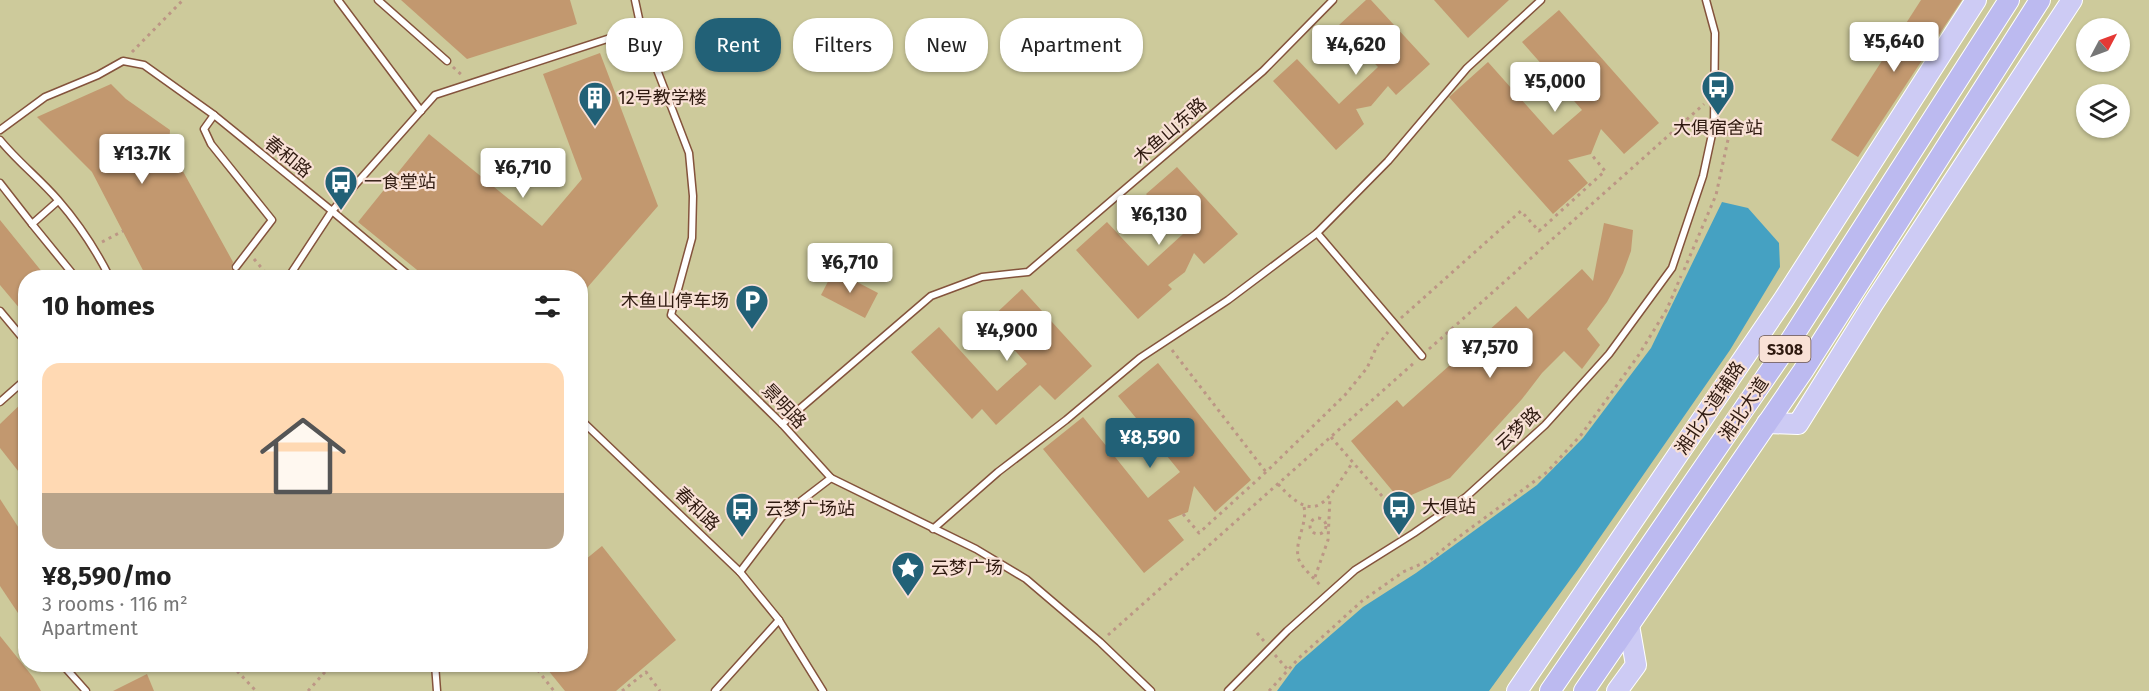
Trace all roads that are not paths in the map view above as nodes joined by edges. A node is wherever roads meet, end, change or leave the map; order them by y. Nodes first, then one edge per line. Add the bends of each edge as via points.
1 (338, 0) edge
2 (378, 0) edge
3 (634, 0) edge
4 (1333, 0) edge
5 (1541, 0) edge
6 (1706, 0) edge
7 (1976, 0) edge
8 (2008, 0) edge
9 (2040, 0) edge
10 (2072, 0) edge
11 (638, 18) edge
12 (606, 40) edge
13 (447, 61) road end
14 (658, 72) edge
15 (421, 111) junction
16 (214, 115) junction
17 (0, 129) edge
18 (0, 140) edge
19 (0, 183) edge
20 (58, 201) junction
21 (332, 212) junction
22 (32, 224) junction
23 (1317, 233) junction
24 (236, 267) dead end
25 (69, 270) edge
26 (105, 270) edge
27 (293, 270) edge
28 (402, 270) edge
29 (1853, 292) junction
30 (1873, 304) junction
31 (0, 311) edge
32 (18, 332) edge
33 (1422, 356) road end
34 (18, 386) edge
35 (0, 402) edge
36 (1767, 423) junction
37 (782, 424) junction
38 (588, 425) edge
39 (831, 478) junction
40 (933, 529) junction
41 (740, 572) junction
42 (778, 620) junction
43 (1629, 626) junction
44 (69, 672) edge
45 (436, 672) edge
46 (86, 691) edge
47 (437, 691) edge
48 (715, 691) edge
49 (823, 691) edge
50 (1151, 691) edge
51 (1228, 691) edge
52 (1517, 691) edge
53 (1550, 691) edge
54 (1584, 691) edge
55 (1617, 691) edge

1 - 15 lane
2 - 13 lane
3 - 11 lane, 景明路
4 - 37 lane, 木鱼山东路 via 1263,71 1028,272 982,277 931,296
5 - 23 lane via 1467,68 1388,161
6 - 51 lane, 云梦路 via 1715,33 1714,125 1703,176 1671,268 1610,354 1545,425 1466,497 1355,570
7 - 52 main road, 湘北大道辅路 via 1784,299
8 - 53 highway, 湘北大道 / S308 via 1783,352
9 - 29 highway, 湘北大道 / S308
10 - 30 main road
12 - 15 lane via 435,95
14 - 37 lane, 景明路 via 689,153 693,196 692,238 671,315
15 - 21 lane
16 - 17 lane, 春和路 via 144,65 123,61 45,98
16 - 21 lane, 春和路
16 - 24 lane via 204,129 211,144 272,220
18 - 20 lane
19 - 22 lane
20 - 22 lane
20 - 26 lane
21 - 27 lane
21 - 28 lane, 春和路
22 - 25 lane
23 - 33 lane
23 - 40 lane via 1228,300 1140,357
29 - 30 main road
29 - 36 highway, 湘北大道 / S308
30 - 36 main road via 1798,424
31 - 32 lane
34 - 35 lane
36 - 43 highway, 湘北大道 / S308
37 - 39 lane, 景明路
38 - 41 lane, 春和路
39 - 40 lane, 景明路
39 - 41 lane via 783,514
40 - 50 lane, 景明路 via 1026,579
41 - 42 lane, 春和路
42 - 48 lane
42 - 49 lane, 春和路
43 - 54 highway, 湘北大道 / S308
43 - 55 main road via 1636,665
44 - 46 lane
45 - 47 lane

